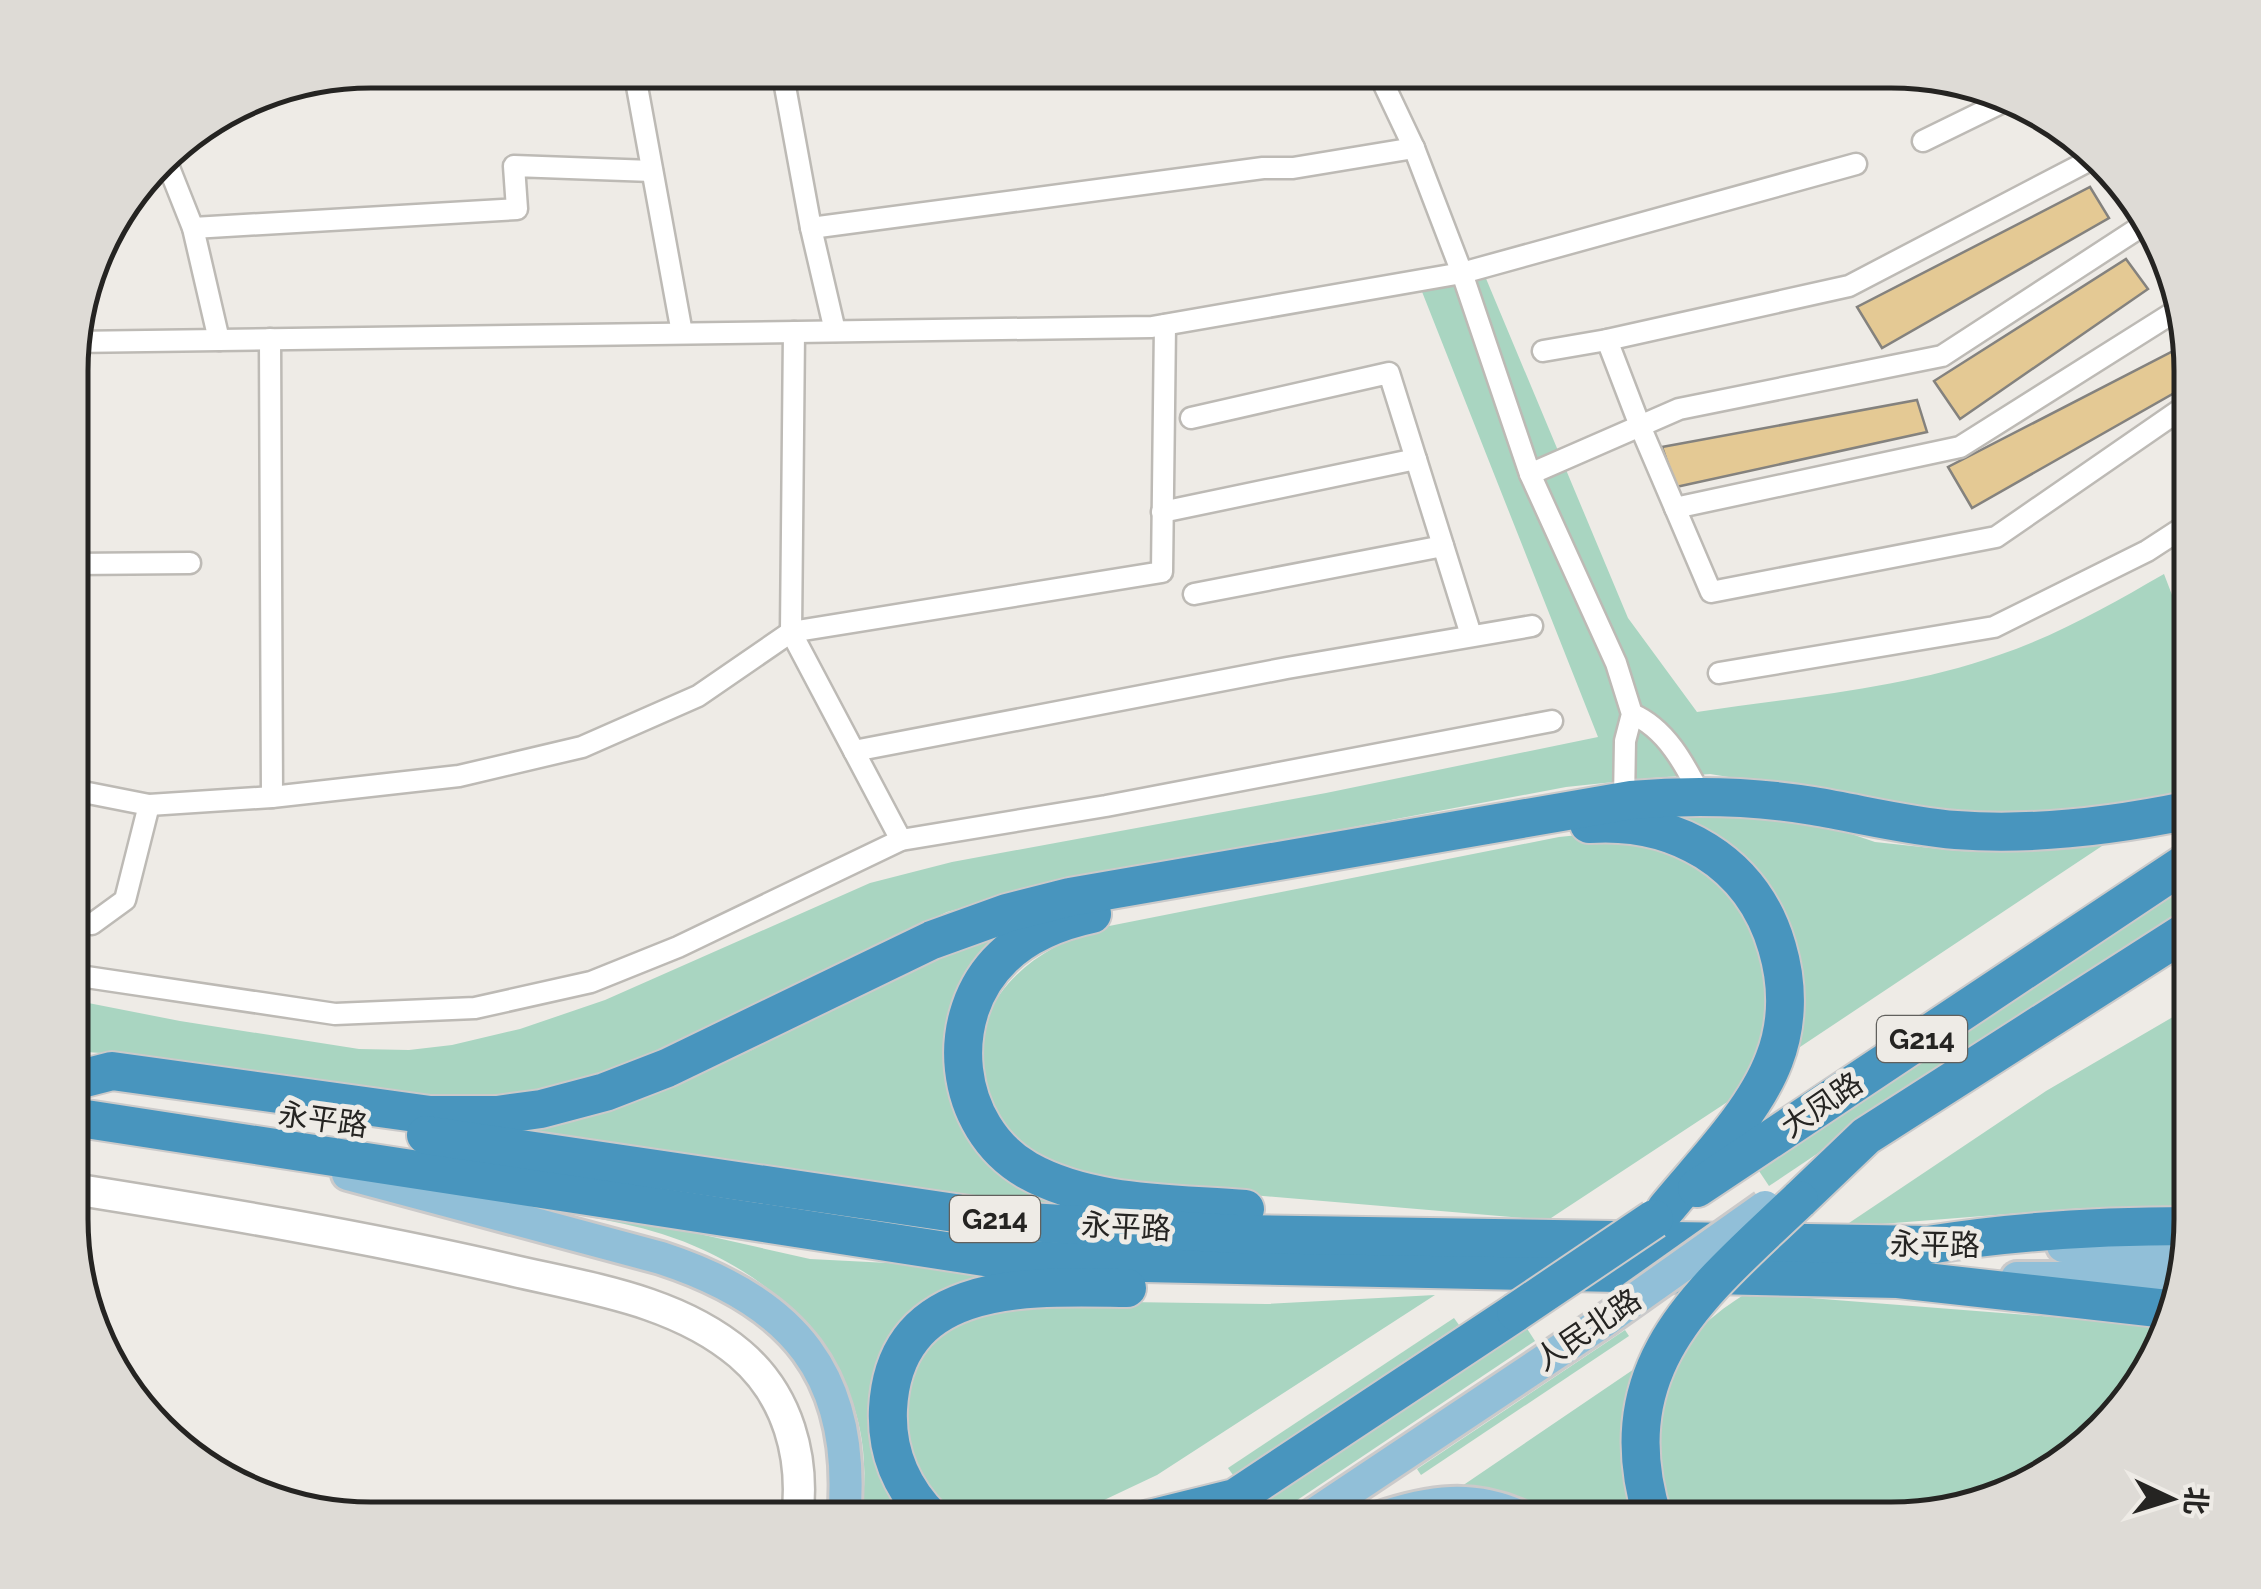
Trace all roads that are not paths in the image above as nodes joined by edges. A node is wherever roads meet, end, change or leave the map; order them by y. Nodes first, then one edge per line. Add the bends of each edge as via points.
1 (637, 88) edge
2 (785, 88) edge
3 (1386, 88) edge
4 (1993, 107) edge
5 (1923, 141) dead end
6 (1414, 148) junction
7 (1856, 164) dead end
8 (2083, 164) edge
9 (171, 171) edge
10 (652, 171) junction
11 (193, 228) junction
12 (811, 228) junction
13 (2136, 230) edge
14 (1462, 273) junction
15 (2168, 316) edge
16 (1165, 325) junction
17 (835, 331) junction
18 (794, 332) junction
19 (682, 333) junction
20 (270, 339) junction
21 (219, 340) junction
22 (1607, 340) junction
23 (90, 342) edge
24 (1543, 352) dead end
25 (2173, 415) edge
26 (1191, 418) dead end
27 (1640, 426) junction
28 (1416, 459) junction
29 (1530, 474) junction
30 (1675, 508) junction
31 (1162, 512) junction
32 (2173, 534) edge
33 (1443, 546) junction
34 (190, 563) dead end
35 (88, 564) edge
36 (1194, 594) dead end
37 (1532, 626) dead end
38 (791, 632) junction
39 (1471, 635) junction
40 (1720, 673) dead end
41 (1632, 714) junction
42 (1552, 721) dead end
43 (854, 751) junction
44 (88, 793) edge
45 (1701, 796) junction
46 (272, 798) junction
47 (1624, 800) junction
48 (149, 805) junction
49 (2173, 813) edge
50 (901, 840) junction
51 (2173, 871) edge
52 (88, 923) edge
53 (2173, 939) edge
54 (2173, 964) edge
55 (88, 977) edge
56 (2110, 981) junction
57 (88, 1078) edge
58 (88, 1084) edge
59 (88, 1119) edge
60 (218, 1139) junction
61 (88, 1192) edge
62 (1782, 1204) junction
63 (1660, 1214) junction
64 (2173, 1226) edge
65 (1429, 1238) junction
66 (1928, 1244) junction
67 (2172, 1248) edge
68 (1399, 1270) junction
69 (2167, 1278) edge
70 (1898, 1279) junction
71 (2159, 1308) edge
72 (797, 1501) edge
73 (844, 1501) edge
74 (917, 1501) edge
75 (1230, 1502) edge
76 (1333, 1502) edge
77 (1648, 1502) edge

1 - 10 street
2 - 12 street
3 - 6 street
4 - 5 street
6 - 12 street
6 - 14 street
7 - 14 street
8 - 22 street via 1849,286
9 - 11 street
10 - 11 street via 514,166 516,209
10 - 19 street
11 - 21 street
12 - 17 street
13 - 27 street via 1942,356 1679,409
14 - 16 street
14 - 29 street
15 - 30 street via 1960,448
16 - 17 street
16 - 31 street
17 - 18 street
18 - 19 street
18 - 38 street
19 - 20 street
20 - 21 street
20 - 46 street
21 - 23 street
22 - 24 street
22 - 27 street
25 - 30 street via 1996,537 1712,592
26 - 28 street via 1389,373
27 - 29 street
27 - 30 street
28 - 31 street
28 - 33 street
29 - 41 street
31 - 38 street via 1162,572
32 - 40 street via 1994,627
33 - 36 street
33 - 39 street
34 - 35 street
37 - 39 street
38 - 43 street
38 - 46 street via 698,696 582,747 459,776
39 - 43 street
41 - 45 street via 1661,734
41 - 47 street
42 - 50 street
43 - 50 street
44 - 48 street
45 - 47 highway
45 - 49 highway via 1976,831 2079,828
46 - 48 street
47 - 57 highway via 1038,904 896,955 647,1077 541,1109 430,1115 112,1071
48 - 52 street via 126,900
50 - 55 street via 678,948 591,982 475,1008 335,1014
51 - 63 highway, 大凤路 / G214
53 - 56 highway, 大凤路 / G214
54 - 56 highway
56 - 62 highway, 大凤路 / G214 via 1866,1136
58 - 65 highway, 永平路 / G214 via 1009,1221
59 - 60 highway, 永平路 / G214
60 - 68 highway, 永平路 / G214 via 1004,1260
60 - 73 main road via 662,1258 753,1298 792,1330 822,1374 844,1449
61 - 72 street via 377,1241 621,1296 672,1314 740,1355 778,1399 796,1454
62 - 76 main road, 人民北路, bridge
62 - 77 highway, 大凤路, bridge via 1702,1292 1658,1364 1641,1443
63 - 65 highway via 1760,1088 1778,1046 1785,996 1774,938 1746,886 1710,852 1670,833 1586,824 1091,914 1021,942 980,988 966,1028 967,1091 989,1138 1027,1170 1103,1195 1368,1220
63 - 75 highway, 人民北路 / G214, bridge
64 - 66 highway via 2007,1232
65 - 66 highway, 永平路 / G214
66 - 67 main road, 永平路
68 - 70 highway, 永平路 / G214
68 - 74 highway via 1239,1290 1016,1289 951,1306 908,1346 888,1398 899,1473
69 - 70 main road, 永平路
70 - 71 highway

